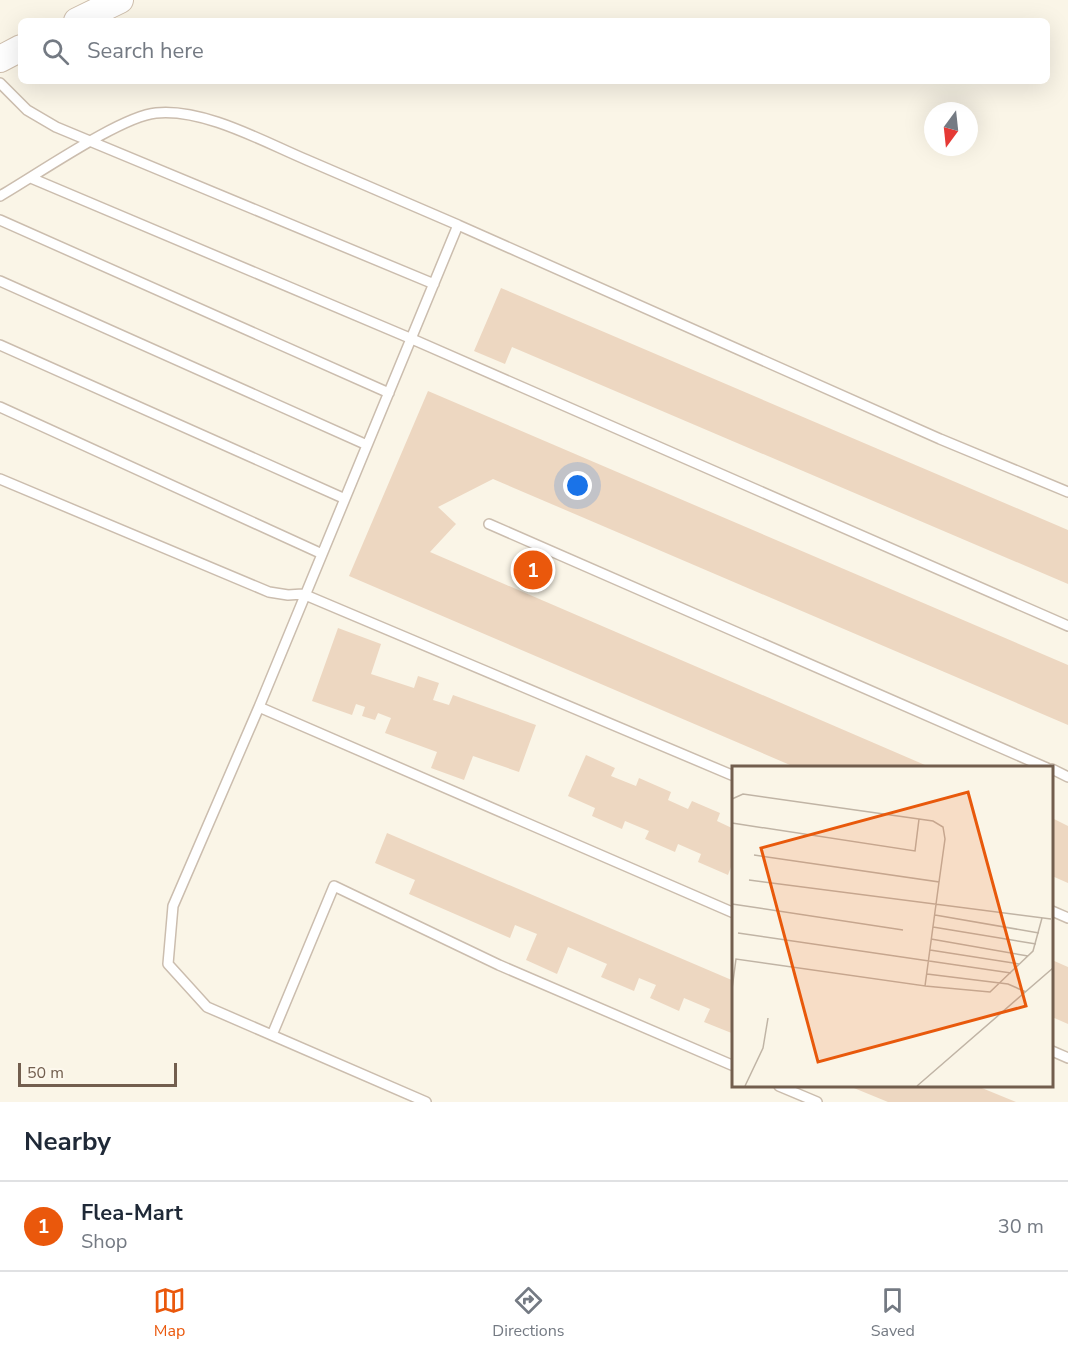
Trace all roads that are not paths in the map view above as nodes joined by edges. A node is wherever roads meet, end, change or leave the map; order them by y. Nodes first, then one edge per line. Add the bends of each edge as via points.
1 (120, 0) edge
2 (83, 18) edge
3 (18, 50) edge
4 (0, 59) edge
5 (0, 83) edge
6 (91, 142) junction
7 (31, 178) junction
8 (0, 196) edge
9 (0, 220) edge
10 (458, 225) junction
11 (0, 281) edge
12 (434, 284) junction
13 (412, 339) junction
14 (0, 345) edge
15 (389, 393) junction
16 (0, 407) edge
17 (367, 446) junction
18 (0, 479) edge
19 (1068, 492) edge
20 (343, 498) junction
21 (489, 524) dead end
22 (320, 553) junction
23 (303, 594) junction
24 (1068, 626) edge
25 (259, 707) junction
26 (1042, 766) edge
27 (1053, 770) edge
28 (732, 775) edge
29 (1068, 777) edge
30 (1053, 911) edge
31 (732, 912) edge
32 (1068, 918) edge
33 (272, 1035) junction
34 (1053, 1051) edge
35 (1068, 1058) edge
36 (732, 1065) edge
37 (781, 1087) edge
38 (426, 1102) edge
39 (817, 1102) edge

1 - 2 main road
3 - 4 main road
5 - 6 lane via 27,110
6 - 7 lane
6 - 10 lane via 128,121 155,112 181,114 256,138
6 - 12 lane
7 - 8 lane
7 - 13 lane
9 - 15 lane
10 - 12 lane
10 - 19 lane via 939,440
11 - 17 lane
12 - 13 lane
13 - 15 lane
13 - 24 lane
14 - 20 lane
15 - 17 lane
16 - 22 lane
17 - 20 lane
18 - 23 lane via 269,592
20 - 22 lane
21 - 26 lane
22 - 23 lane
23 - 25 lane
23 - 28 lane
25 - 31 lane
25 - 33 lane via 173,906 168,964 207,1007
27 - 29 lane
30 - 32 lane
33 - 36 lane via 334,886 499,965
33 - 38 lane
34 - 35 lane
37 - 39 lane

